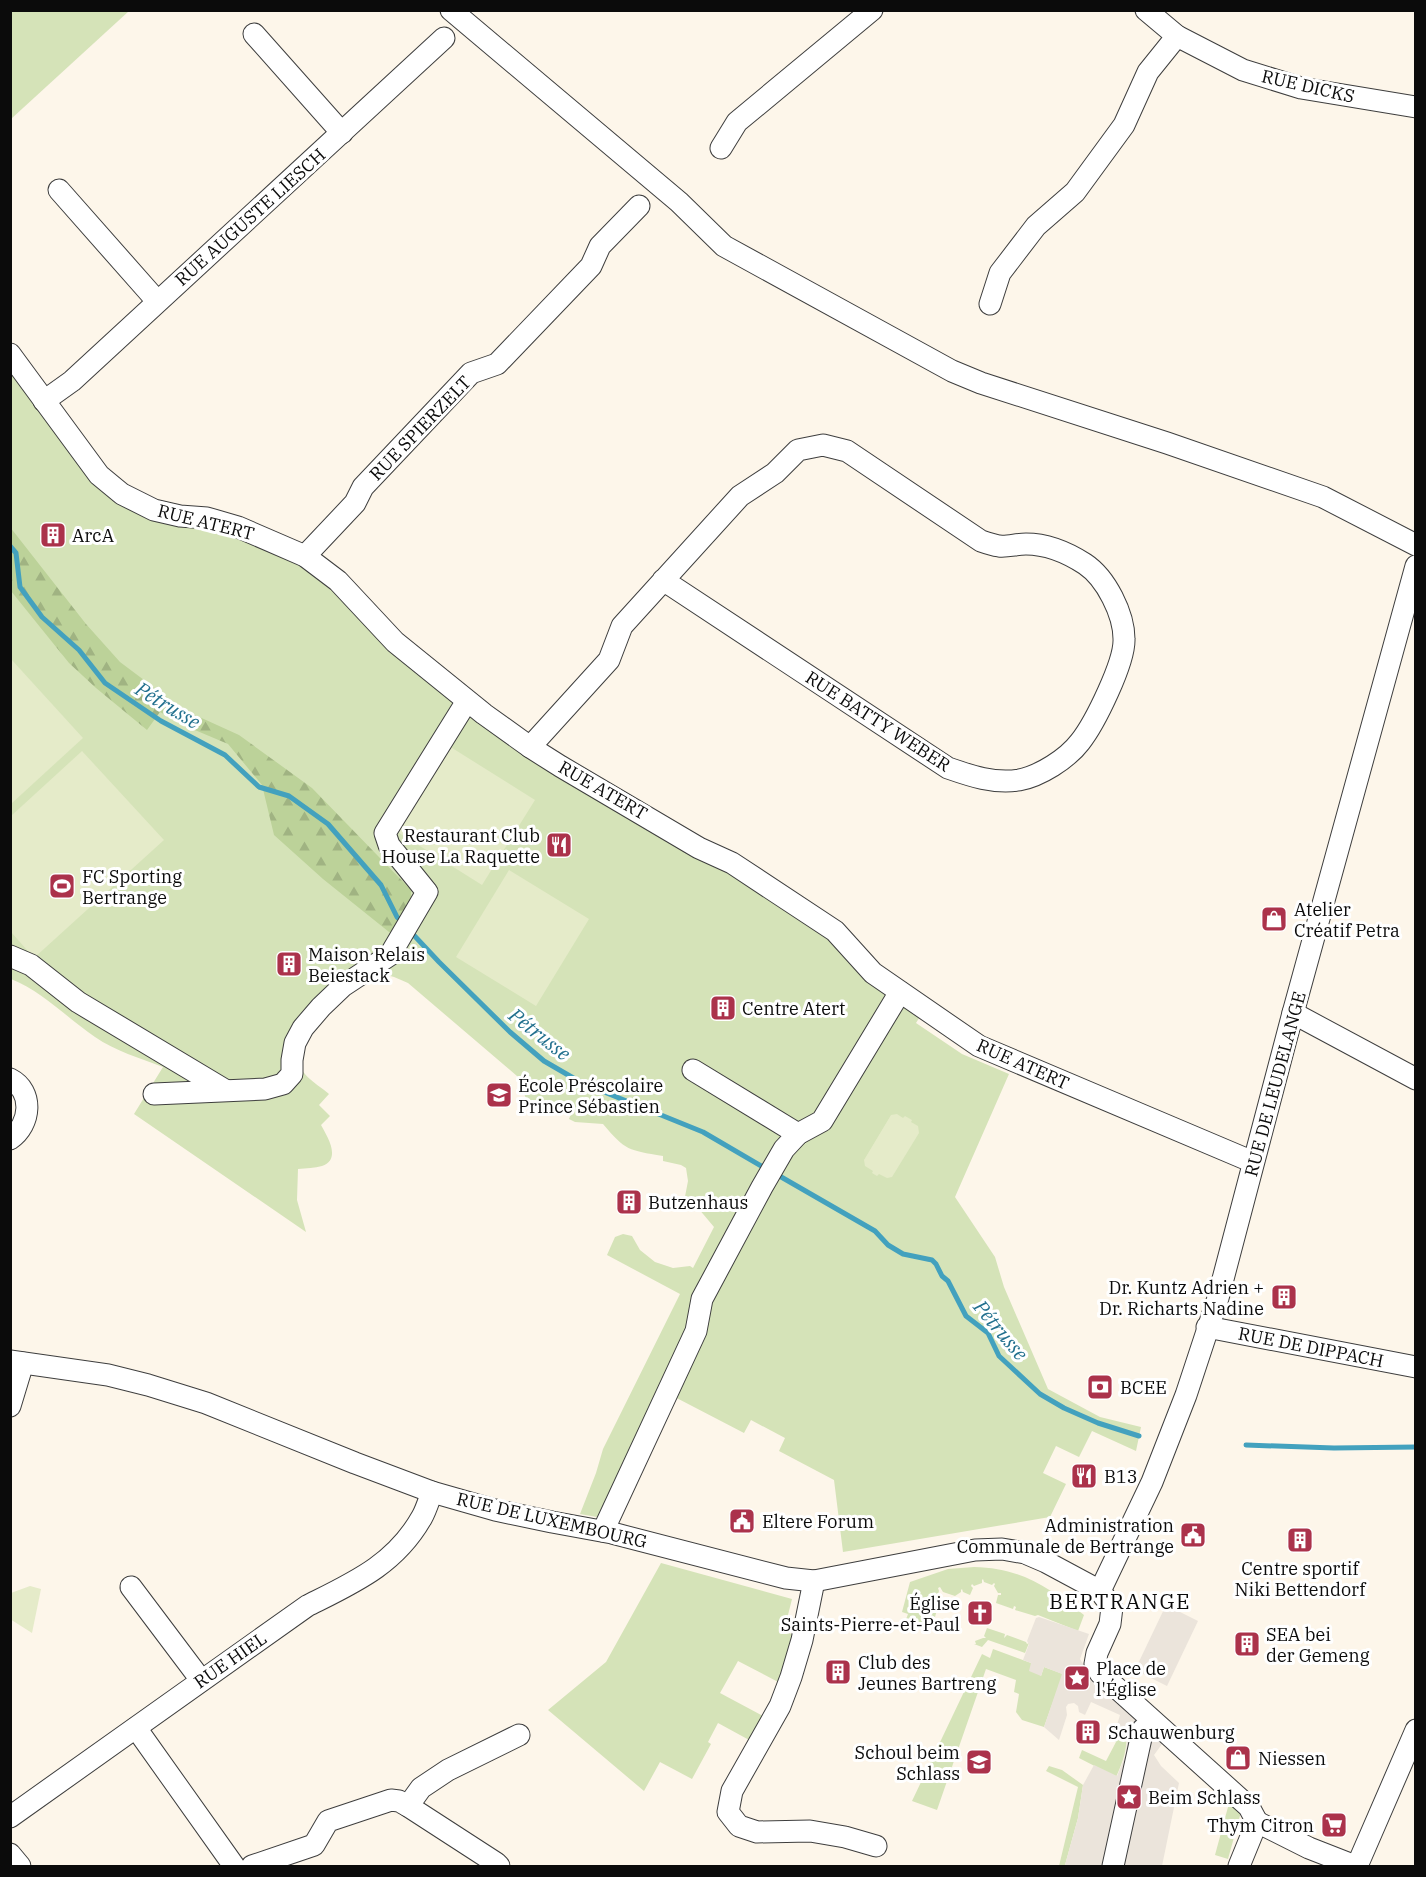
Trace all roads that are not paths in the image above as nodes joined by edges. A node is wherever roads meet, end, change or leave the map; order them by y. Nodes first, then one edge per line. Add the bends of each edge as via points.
1 (451, 10) edge
2 (872, 10) edge
3 (1146, 10) edge
4 (254, 34) dead end
5 (1178, 36) junction
6 (444, 38) dead end
7 (1416, 107) edge
8 (342, 133) junction
9 (721, 148) dead end
10 (59, 190) dead end
11 (639, 206) dead end
12 (157, 301) junction
13 (990, 304) dead end
14 (10, 354) edge
15 (44, 401) junction
16 (1416, 545) edge
17 (305, 556) junction
18 (1416, 566) edge
19 (663, 580) junction
20 (467, 701) junction
21 (530, 747) junction
22 (10, 956) edge
23 (900, 992) junction
24 (1293, 1013) junction
25 (693, 1070) dead end
26 (10, 1079) edge
27 (1416, 1079) edge
28 (225, 1090) junction
29 (154, 1094) dead end
30 (798, 1134) junction
31 (10, 1139) edge
32 (1254, 1162) junction
33 (1207, 1327) junction
34 (16, 1362) edge
35 (1416, 1367) edge
36 (10, 1407) edge
37 (432, 1491) junction
38 (603, 1531) junction
39 (814, 1581) junction
40 (131, 1587) dead end
41 (1100, 1591) junction
42 (201, 1680) junction
43 (136, 1728) junction
44 (1143, 1729) dead end
45 (1416, 1730) edge
46 (519, 1735) dead end
47 (408, 1806) junction
48 (1253, 1814) junction
49 (10, 1817) edge
50 (876, 1846) dead end
51 (10, 1854) edge
52 (20, 1866) edge
53 (234, 1866) edge
54 (252, 1866) edge
55 (499, 1866) edge
56 (1113, 1866) edge
57 (1239, 1866) edge
58 (1356, 1866) edge

1 - 16 street via 679,202 724,246 952,371 1323,497
2 - 9 street via 736,122
3 - 5 street, RUE DICKS
4 - 8 street
5 - 7 street, RUE DICKS via 1244,70 1301,88
5 - 13 street via 1149,72 1124,125 1075,192 1036,226 1000,273
6 - 8 street, RUE AUGUSTE LIESCH
8 - 12 street, RUE AUGUSTE LIESCH
10 - 12 street
11 - 17 street, RUE SPIERZELT via 600,246 591,266 497,364 471,373
12 - 15 street, RUE AUGUSTE LIESCH via 72,381
14 - 15 street, RUE ATERT
15 - 17 street, RUE ATERT via 99,475 122,494 154,510 238,527
17 - 20 street, RUE ATERT via 338,581 395,642
18 - 24 street, RUE DE LEUDELANGE
19 - 19 street, RUE BATTY WEBER via 948,768 983,779 1019,780 1051,768 1080,743 1106,698 1124,640 1119,611 1098,575 1086,565 1058,549 1028,544 999,546 981,541 847,451 823,445 798,450 775,473 740,496
19 - 21 street, RUE BATTY WEBER via 622,626 609,660
20 - 21 street, RUE ATERT
20 - 28 street via 385,833 389,845 427,892 395,947 390,955 343,986 303,1028 295,1043 292,1074 283,1084 265,1089
21 - 23 street, RUE ATERT via 699,848 732,863 835,931 873,973
22 - 28 street via 32,965 78,1002
23 - 30 street via 822,1121
23 - 32 street, RUE ATERT via 979,1046
24 - 27 street
24 - 32 street, RUE DE LEUDELANGE
25 - 30 street
26 - 31 street via 25,1094 27,1105 22,1128
28 - 29 street
30 - 38 street via 763,1184 702,1299 696,1331
32 - 33 street, RUE DE LEUDELANGE
33 - 35 street, RUE DE DIPPACH
33 - 41 street, RUE DE LEUDELANGE via 1152,1482
34 - 36 street
34 - 37 street, RUE DE LUXEMBOURG via 148,1385 206,1403
37 - 38 street, RUE DE LUXEMBOURG via 495,1510
37 - 42 street, RUE HIEL via 410,1535 381,1565 307,1606
38 - 39 street, RUE DE LUXEMBOURG via 786,1578
39 - 41 street, RUE DE LUXEMBOURG via 975,1550 1002,1549 1046,1562
39 - 50 street via 791,1677 780,1706 732,1791 728,1812 739,1826 757,1832 810,1831
40 - 42 street
41 - 48 street via 1112,1607 1095,1664 1100,1673
42 - 43 street, RUE HIEL
43 - 49 street, RUE HIEL
43 - 53 street
44 - 56 street
45 - 58 street
46 - 47 street via 448,1770 421,1788
47 - 54 street via 392,1800 328,1821 314,1845
47 - 55 street
48 - 57 street
48 - 58 street via 1309,1848
51 - 52 street

